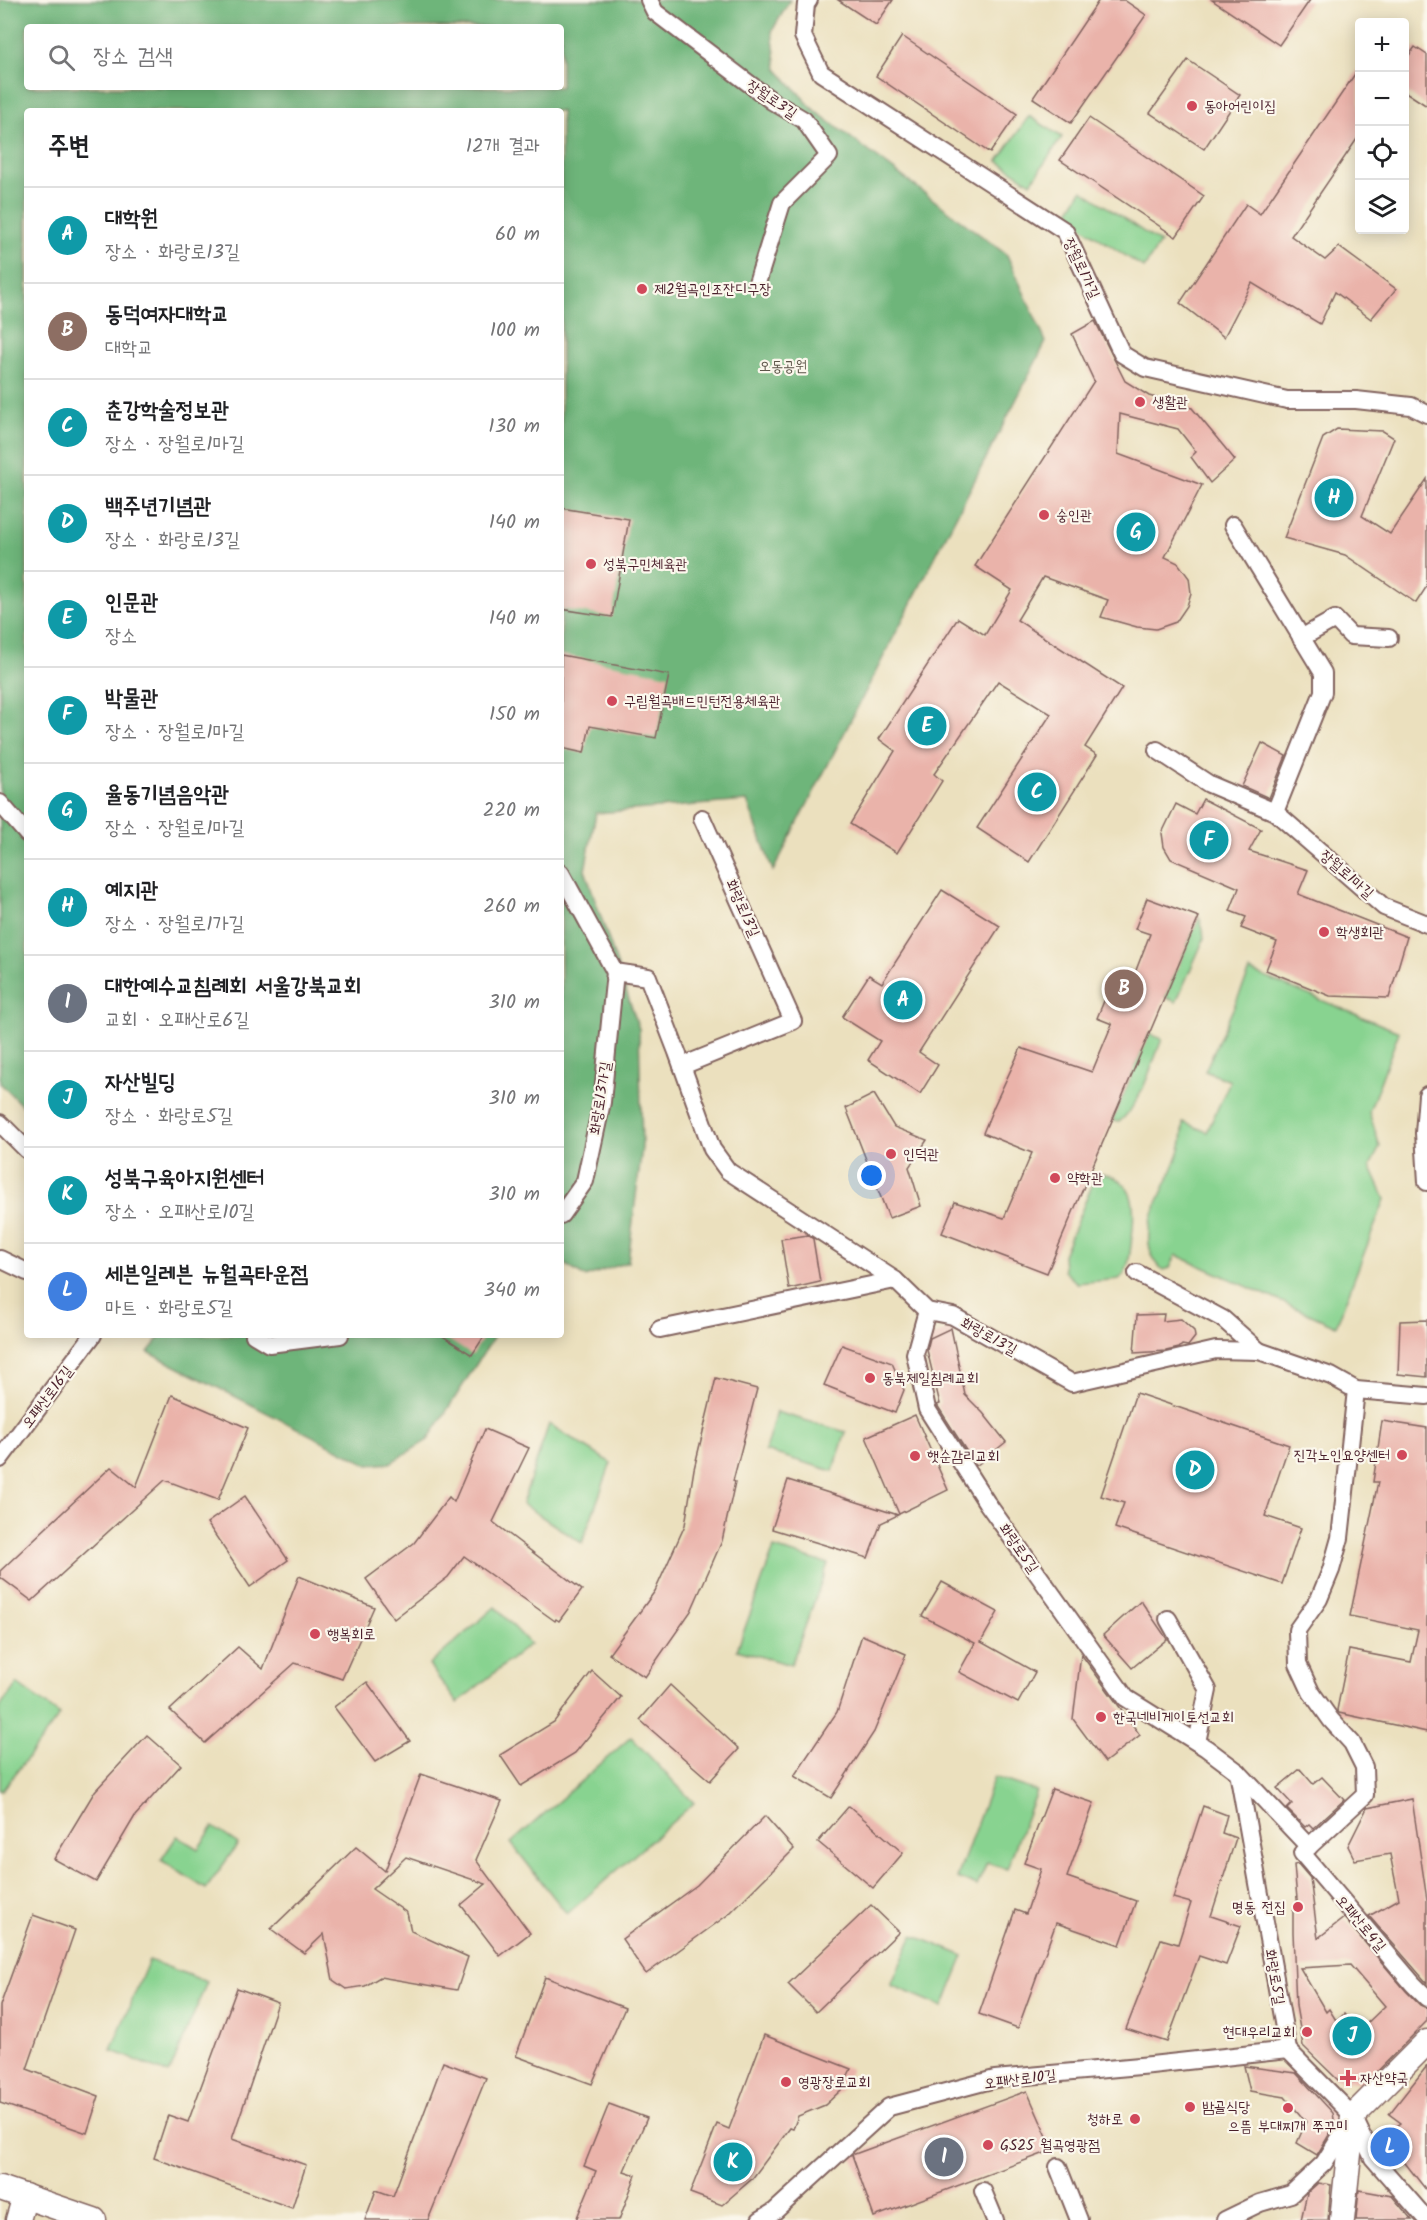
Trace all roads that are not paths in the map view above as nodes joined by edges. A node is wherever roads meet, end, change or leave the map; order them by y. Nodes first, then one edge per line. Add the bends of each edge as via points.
1 (649, 0) edge
2 (809, 0) edge
3 (757, 283) dead end
4 (1427, 414) edge
5 (1233, 525) dead end
6 (1301, 638) junction
7 (1389, 638) dead end
8 (1158, 750) dead end
9 (0, 803) edge
10 (1275, 812) junction
11 (702, 818) dead end
12 (24, 831) edge
13 (564, 878) edge
14 (1427, 924) edge
15 (615, 972) junction
16 (682, 1066) junction
17 (1427, 1095) edge
18 (0, 1123) edge
19 (24, 1147) edge
20 (1426, 1158) edge
21 (1427, 1182) edge
22 (564, 1211) edge
23 (0, 1258) edge
24 (24, 1270) edge
25 (1137, 1274) dead end
26 (895, 1280) junction
27 (927, 1311) junction
28 (1223, 1318) junction
29 (660, 1329) dead end
30 (91, 1338) edge
31 (259, 1338) edge
32 (316, 1338) edge
33 (1216, 1350) junction
34 (1259, 1351) junction
35 (1356, 1390) junction
36 (1427, 1396) edge
37 (0, 1459) edge
38 (1168, 1619) dead end
39 (1197, 1742) junction
40 (1238, 1772) junction
41 (1310, 1846) junction
42 (1427, 1998) edge
43 (1427, 2042) edge
44 (1288, 2050) junction
45 (1353, 2116) junction
46 (1058, 2167) dead end
47 (0, 2187) edge
48 (983, 2192) dead end
49 (25, 2196) junction
50 (18, 2220) edge
51 (94, 2220) edge
52 (760, 2220) edge
53 (995, 2220) edge
54 (1080, 2220) edge
55 (1226, 2220) edge
56 (1342, 2220) edge
57 (1427, 2220) edge

1 - 3 street, 장월로3길 via 655,12 772,101 804,120 829,156 782,203
2 - 4 street, 장월로1가길 via 803,36 820,73 1065,231 1122,354 1145,368 1287,400 1356,399 1411,406
5 - 6 street
6 - 7 street via 1335,619 1352,636
6 - 10 street via 1323,673 1323,692
8 - 10 street, 장월로1마길 via 1209,784
9 - 12 street
10 - 14 street, 장월로1마길 via 1384,907
11 - 16 street, 화랑로13길 via 793,1021
13 - 15 street
15 - 16 street via 648,977
15 - 22 street, 화랑로13가길 via 602,1102 585,1181
16 - 26 street via 712,1149 728,1171
17 - 20 street
18 - 19 street
20 - 21 street
23 - 24 street
25 - 28 street
26 - 27 street
26 - 29 street
27 - 33 street, 화랑로13길 via 952,1316 1072,1383
27 - 39 street, 화랑로5길 via 915,1354 927,1409 987,1503 1126,1698
28 - 33 street
28 - 34 street
30 - 37 street, 오패산로16길
31 - 32 street via 269,1344
33 - 34 street, 화랑로13길
34 - 35 street, 화랑로13길 via 1331,1376
35 - 36 street, 화랑로13길
35 - 41 street via 1340,1538 1319,1599 1297,1630 1298,1664 1311,1692 1352,1743 1364,1767 1365,1795
38 - 39 street via 1208,1690
39 - 40 street, 화랑로5길
40 - 41 street
40 - 44 street, 화랑로5길
41 - 42 street, 오패산로4길 via 1302,1854
43 - 45 street
44 - 45 street
44 - 52 street, 오패산로10길 via 995,2079 889,2107 775,2211
45 - 55 street via 1324,2163 1292,2194 1260,2203
45 - 56 street
45 - 57 street via 1373,2158
46 - 54 street
47 - 49 street
48 - 53 street
49 - 50 street
49 - 51 street

